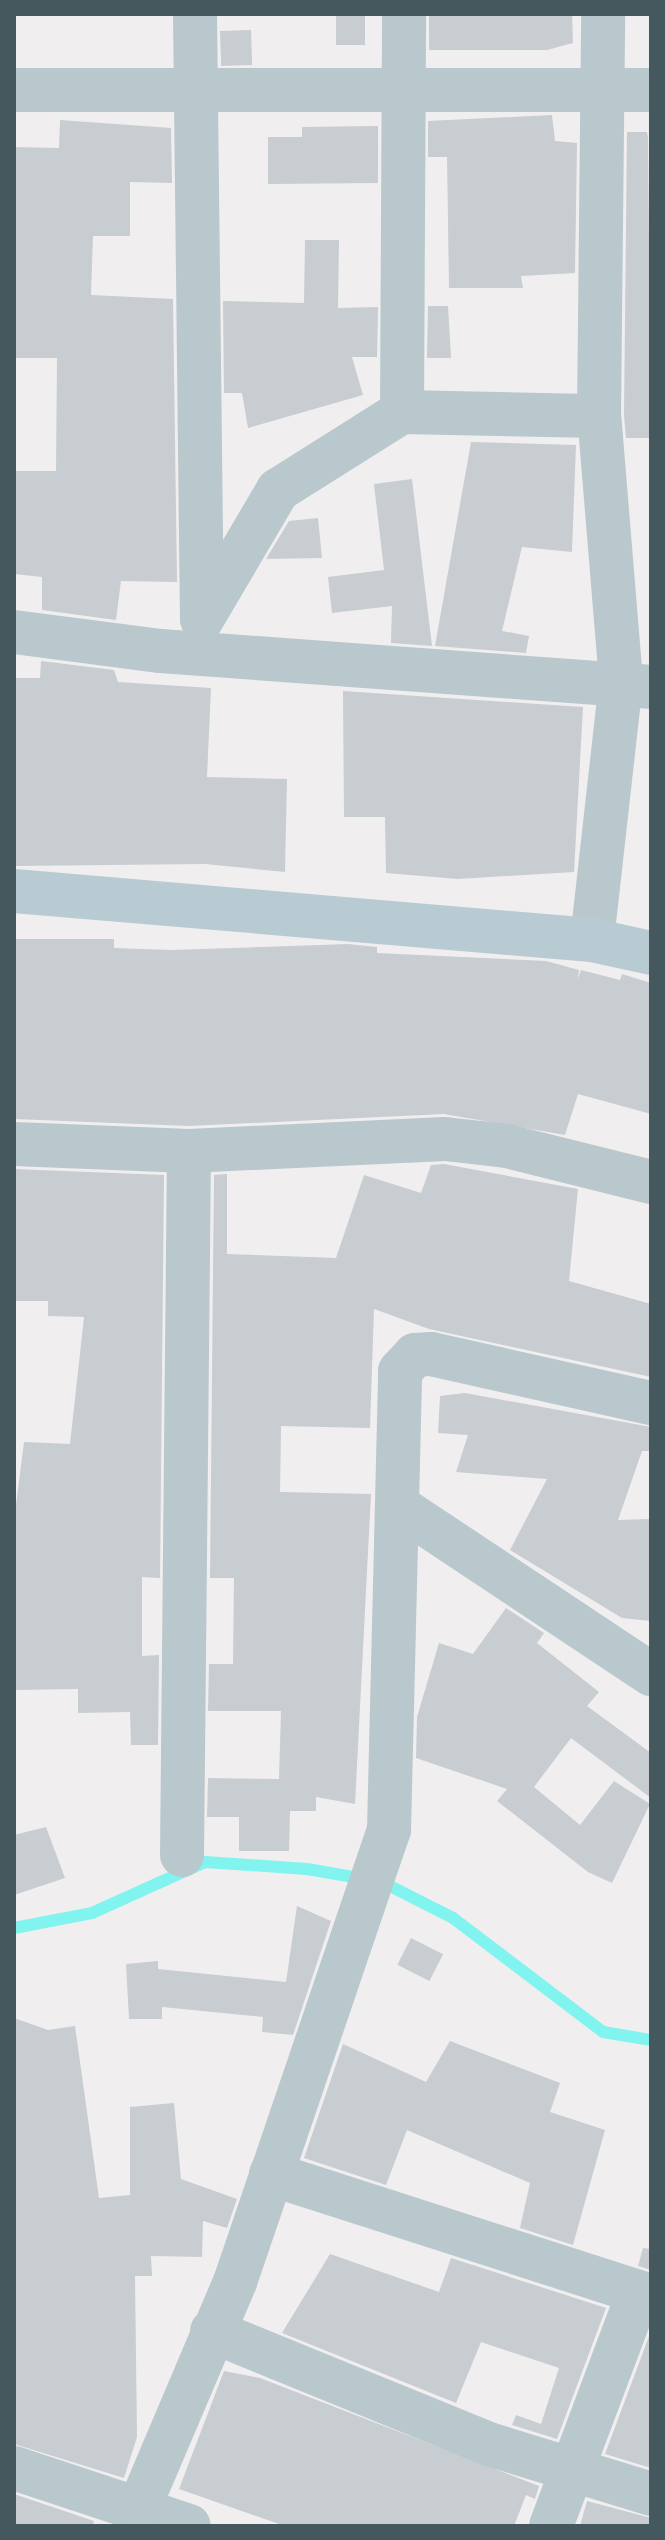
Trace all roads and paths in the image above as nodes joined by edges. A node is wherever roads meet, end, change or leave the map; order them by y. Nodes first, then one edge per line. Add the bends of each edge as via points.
1 (195, 14) edge
2 (404, 14) edge
3 (603, 14) edge
4 (14, 90) edge
5 (401, 90) junction
6 (599, 90) junction
7 (651, 90) edge
8 (193, 91) junction
9 (402, 412) junction
10 (599, 416) junction
11 (14, 632) edge
12 (203, 636) junction
13 (636, 684) edge
14 (14, 891) edge
15 (592, 940) junction
16 (651, 953) edge
17 (14, 1144) edge
18 (189, 1151) junction
19 (651, 1182) edge
20 (651, 1403) edge
21 (398, 1506) junction
22 (651, 1674) edge
23 (182, 1855) dead end
24 (271, 2174) junction
25 (644, 2295) edge
26 (212, 2331) junction
27 (569, 2467) junction
28 (14, 2468) edge
29 (651, 2494) edge
30 (139, 2508) junction
31 (189, 2526) edge
32 (551, 2526) edge

1 - 8 street
2 - 5 street
3 - 6 street
4 - 8 street
5 - 6 street
5 - 8 street
5 - 9 street
6 - 7 street
6 - 10 street
8 - 12 street
9 - 10 street
9 - 12 street via 278,490
10 - 13 street
11 - 12 street
12 - 13 street
13 - 15 street
14 - 15 street
15 - 16 street
17 - 18 street
18 - 19 street via 445,1139 507,1146
18 - 23 street
20 - 21 street via 415,1355 400,1371 394,1398
21 - 22 street
21 - 24 street via 389,1830 377,1851
24 - 25 street
24 - 26 street
25 - 27 street
26 - 27 street via 348,2390
26 - 30 street
27 - 29 street
27 - 32 street
28 - 30 street
30 - 31 street

